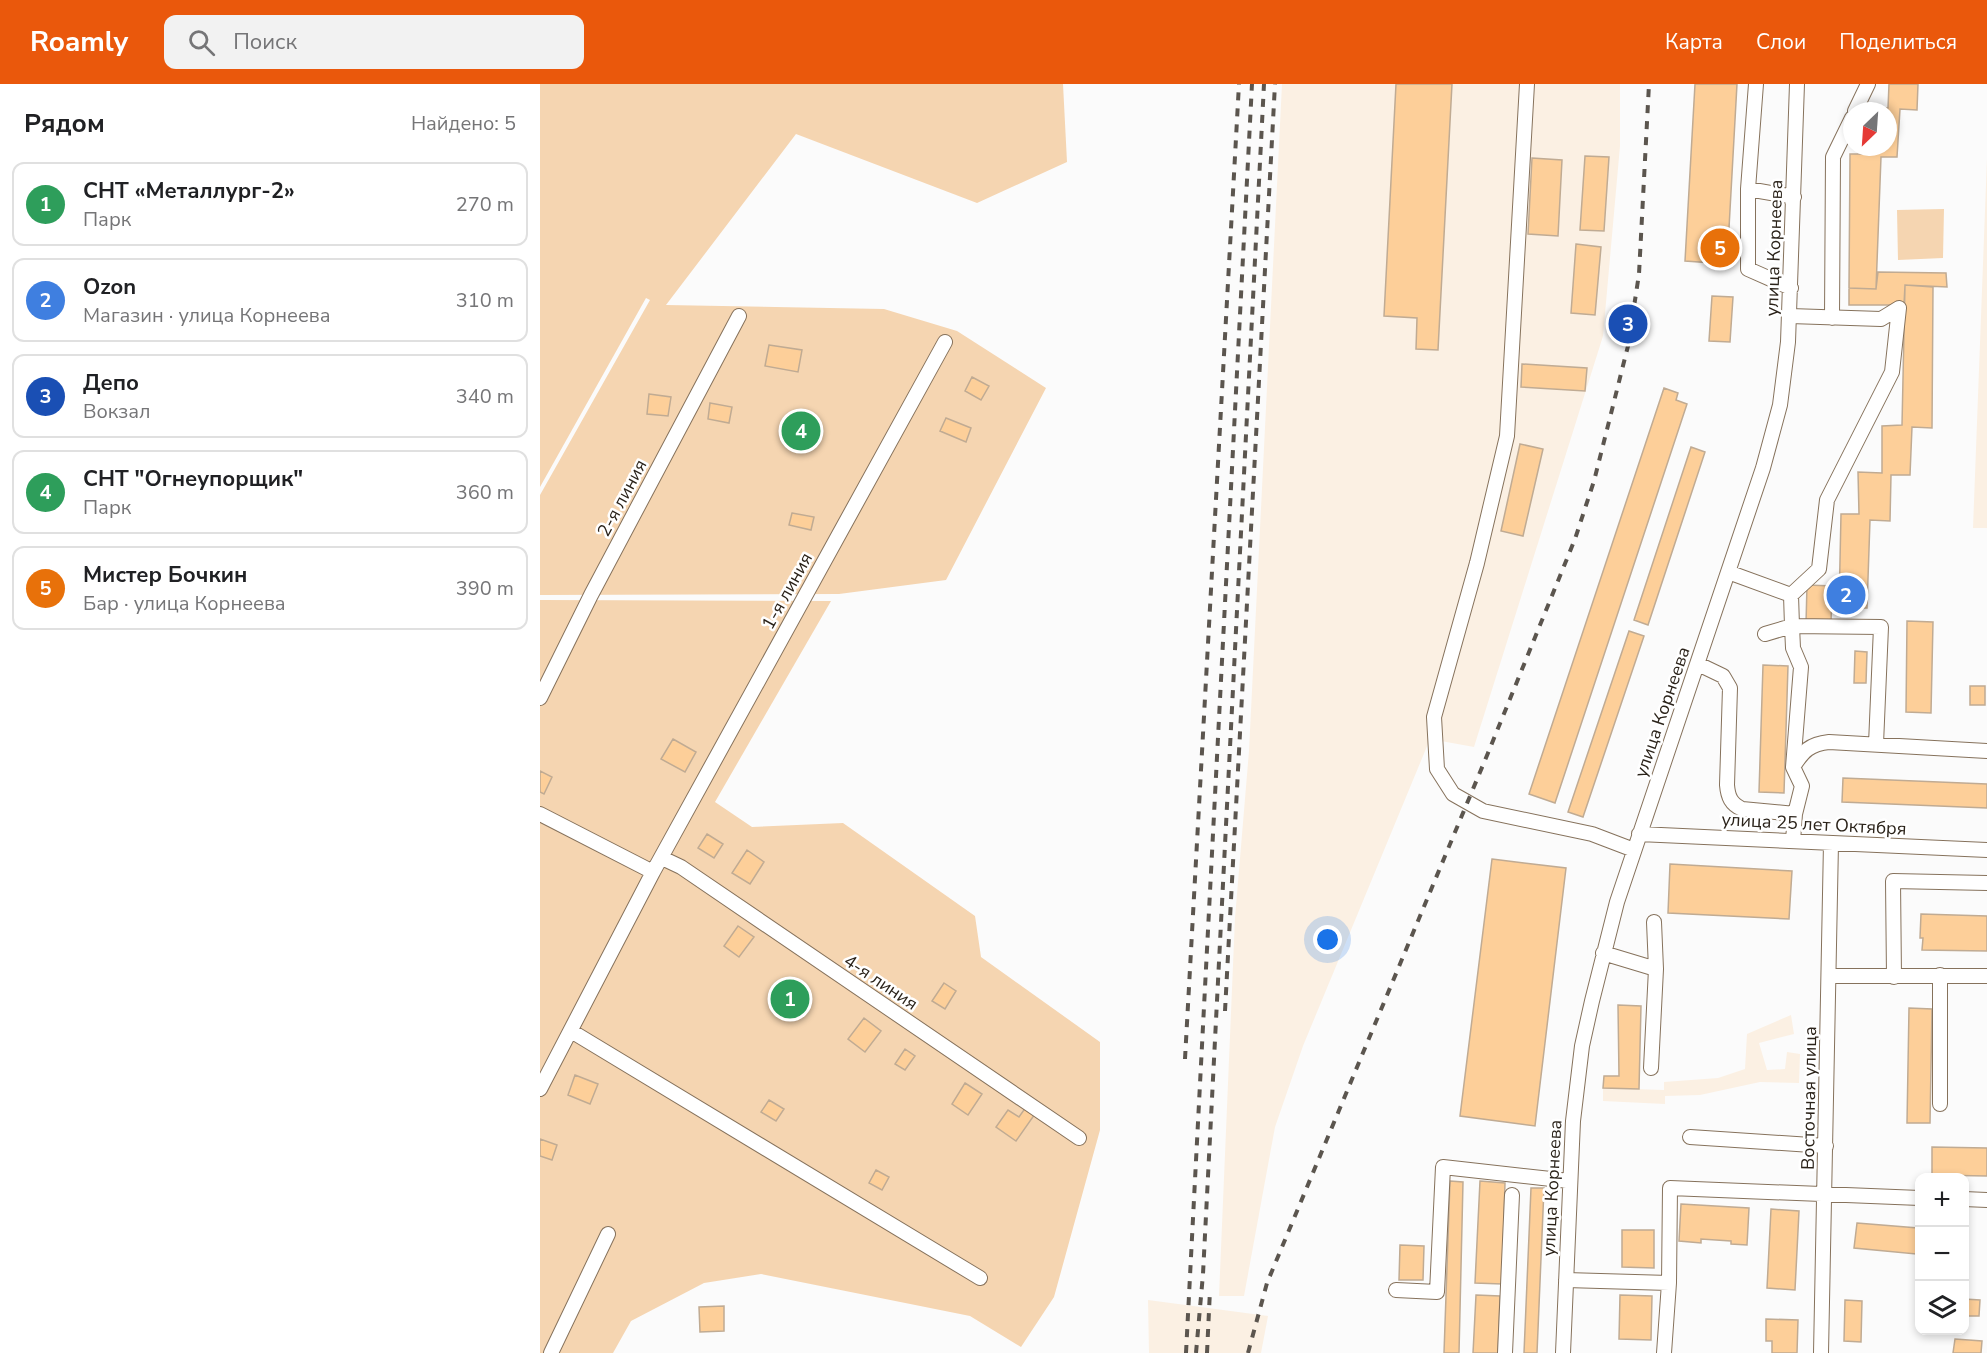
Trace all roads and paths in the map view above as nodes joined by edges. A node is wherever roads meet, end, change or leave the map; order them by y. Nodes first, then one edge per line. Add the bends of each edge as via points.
1 (1527, 84) edge
2 (1756, 84) edge
3 (1797, 84) edge
4 (1868, 84) edge
5 (1859, 102) edge
6 (1843, 136) edge
7 (1748, 189) junction
8 (1794, 197) junction
9 (1791, 288) junction
10 (739, 316) dead end
11 (1790, 316) junction
12 (1832, 318) junction
13 (945, 342) dead end
14 (1728, 572) junction
15 (1791, 595) junction
16 (1792, 626) junction
17 (1765, 634) dead end
18 (1698, 664) junction
19 (540, 698) edge
20 (1876, 744) junction
21 (1987, 751) edge
22 (1793, 767) junction
23 (540, 814) edge
24 (1795, 814) junction
25 (1640, 834) junction
26 (1793, 841) junction
27 (1831, 843) junction
28 (1634, 850) junction
29 (1987, 850) edge
30 (662, 858) junction
31 (653, 872) junction
32 (1987, 884) edge
33 (1654, 922) dead end
34 (1603, 953) junction
35 (1656, 969) junction
36 (1940, 975) junction
37 (1829, 976) junction
38 (1987, 976) edge
39 (1894, 977) junction
40 (571, 1031) junction
41 (1651, 1068) dead end
42 (540, 1089) edge
43 (1940, 1104) dead end
44 (1690, 1137) dead end
45 (1079, 1138) dead end
46 (1826, 1146) junction
47 (1569, 1181) junction
48 (1512, 1195) dead end
49 (1825, 1195) junction
50 (1915, 1198) edge
51 (1969, 1199) edge
52 (1987, 1200) edge
53 (608, 1234) dead end
54 (980, 1278) dead end
55 (1566, 1280) junction
56 (1669, 1283) junction
57 (1396, 1290) dead end
58 (551, 1353) edge
59 (1505, 1353) edge
60 (1563, 1353) edge
61 (1664, 1353) edge
62 (1821, 1353) edge

1 - 28 street via 1507,435 1477,563 1434,717 1437,770 1453,794 1483,811 1592,834
2 - 7 street
3 - 8 street, улица Корнеева
4 - 5 street
6 - 12 street via 1833,156
7 - 8 street
7 - 9 street via 1748,269
8 - 9 street, улица Корнеева
9 - 11 street, улица Корнеева
10 - 19 street, 2-я линия
11 - 12 street
11 - 14 street, улица Корнеева via 1777,419
12 - 15 street via 1881,320 1899,308 1893,372 1827,500 1819,569
13 - 30 street, 1-я линия
14 - 15 street
14 - 18 street, улица Корнеева
15 - 16 street
16 - 17 street
16 - 20 street via 1881,627
16 - 22 street via 1793,648 1801,667
18 - 24 street via 1723,676 1730,688 1729,798 1742,809
18 - 25 street, улица Корнеева
20 - 21 street
20 - 22 street via 1815,744 1803,751
22 - 24 street via 1802,786
23 - 31 street
24 - 26 street
25 - 26 street, улица 25 лет Октября
25 - 28 street, улица Корнеева
26 - 27 street, улица 25 лет Октября
27 - 29 street, улица 25 лет Октября
27 - 37 street, Восточная улица
28 - 34 street, улица Корнеева
30 - 31 street, 1-я линия
30 - 45 street, 4-я линия via 681,867
31 - 40 street
32 - 39 street via 1893,881
33 - 35 street
34 - 35 street
34 - 47 street, улица Корнеева via 1581,1054
35 - 41 street
36 - 38 street
36 - 39 street
36 - 43 street
37 - 39 street
37 - 46 street, Восточная улица
40 - 42 street
40 - 54 street
44 - 46 street
46 - 49 street, Восточная улица
47 - 55 street, улица Корнеева
47 - 57 street via 1443,1167 1437,1292
48 - 59 street
49 - 50 street
49 - 56 street via 1670,1188
49 - 62 street, Восточная улица
51 - 52 street
53 - 58 street
55 - 56 street
55 - 60 street, улица Корнеева
56 - 61 street

